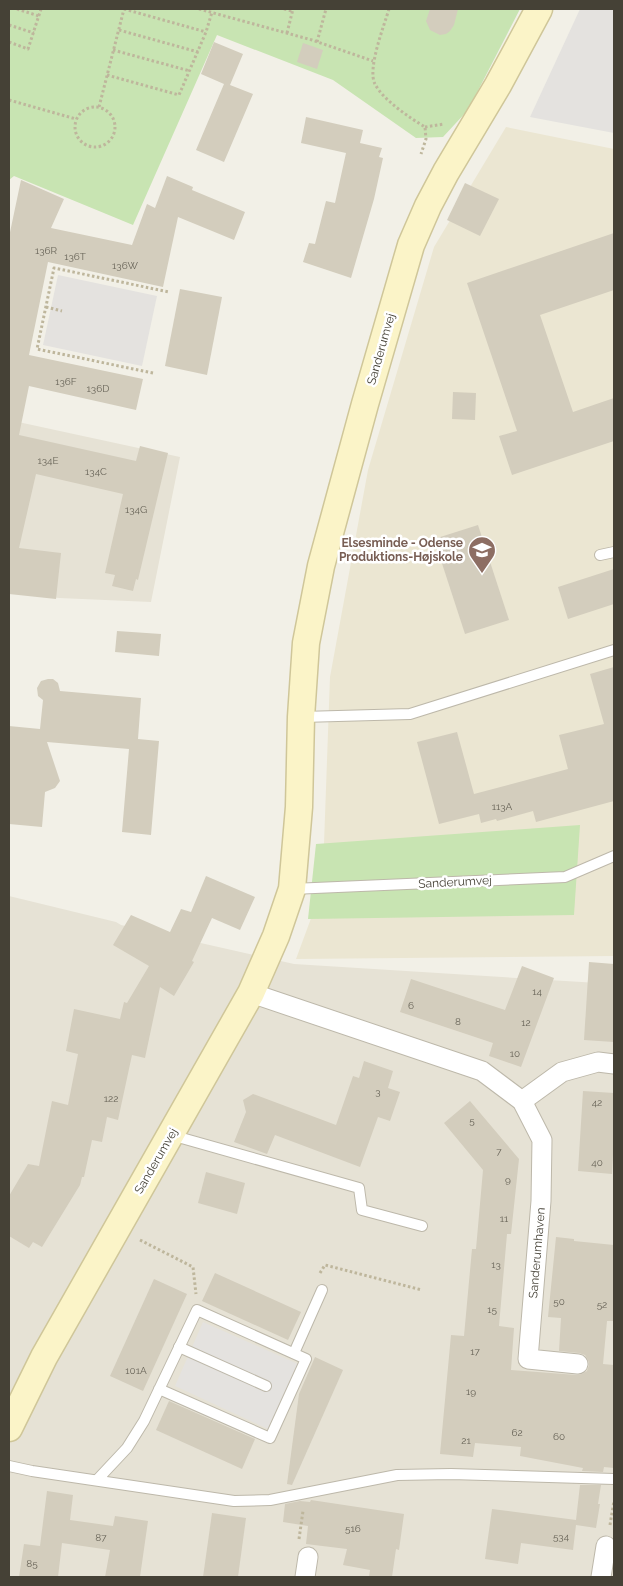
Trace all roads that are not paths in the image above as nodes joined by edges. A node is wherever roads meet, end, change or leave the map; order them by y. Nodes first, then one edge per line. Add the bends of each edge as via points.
1 (539, 9) edge
2 (614, 552) edge
3 (600, 555) dead end
4 (614, 650) edge
5 (301, 717) junction
6 (614, 856) edge
7 (292, 889) junction
8 (251, 994) junction
9 (614, 1064) edge
10 (522, 1101) junction
11 (170, 1135) junction
12 (422, 1226) dead end
13 (322, 1290) road end
14 (179, 1347) junction
15 (294, 1353) junction
16 (578, 1364) dead end
17 (266, 1386) dead end
18 (159, 1388) junction
19 (9, 1428) edge
20 (9, 1466) edge
21 (614, 1479) edge
22 (97, 1480) junction
23 (606, 1546) dead end
24 (308, 1557) road end
25 (305, 1577) edge
26 (601, 1577) edge

1 - 5 street, Sanderumvej via 437,189 411,245 321,566 306,643
2 - 3 lane
4 - 5 lane via 410,714
5 - 7 street, Sanderumvej via 299,807
6 - 7 lane, Sanderumvej via 565,877
7 - 8 street, Sanderumvej
8 - 10 street, Sanderumhaven via 482,1072
8 - 11 street, Sanderumvej
9 - 10 street via 598,1062 562,1072
10 - 16 street, Sanderumhaven via 542,1140 541,1201 528,1359
11 - 12 lane via 360,1188 362,1210
11 - 19 street, Sanderumvej via 44,1357
13 - 15 lane
14 - 15 lane via 197,1310
14 - 17 lane
14 - 18 lane
15 - 18 lane via 306,1358 270,1438
18 - 22 lane via 127,1448
20 - 22 lane
21 - 22 lane via 398,1475 270,1500 234,1501
23 - 26 street
24 - 25 street

